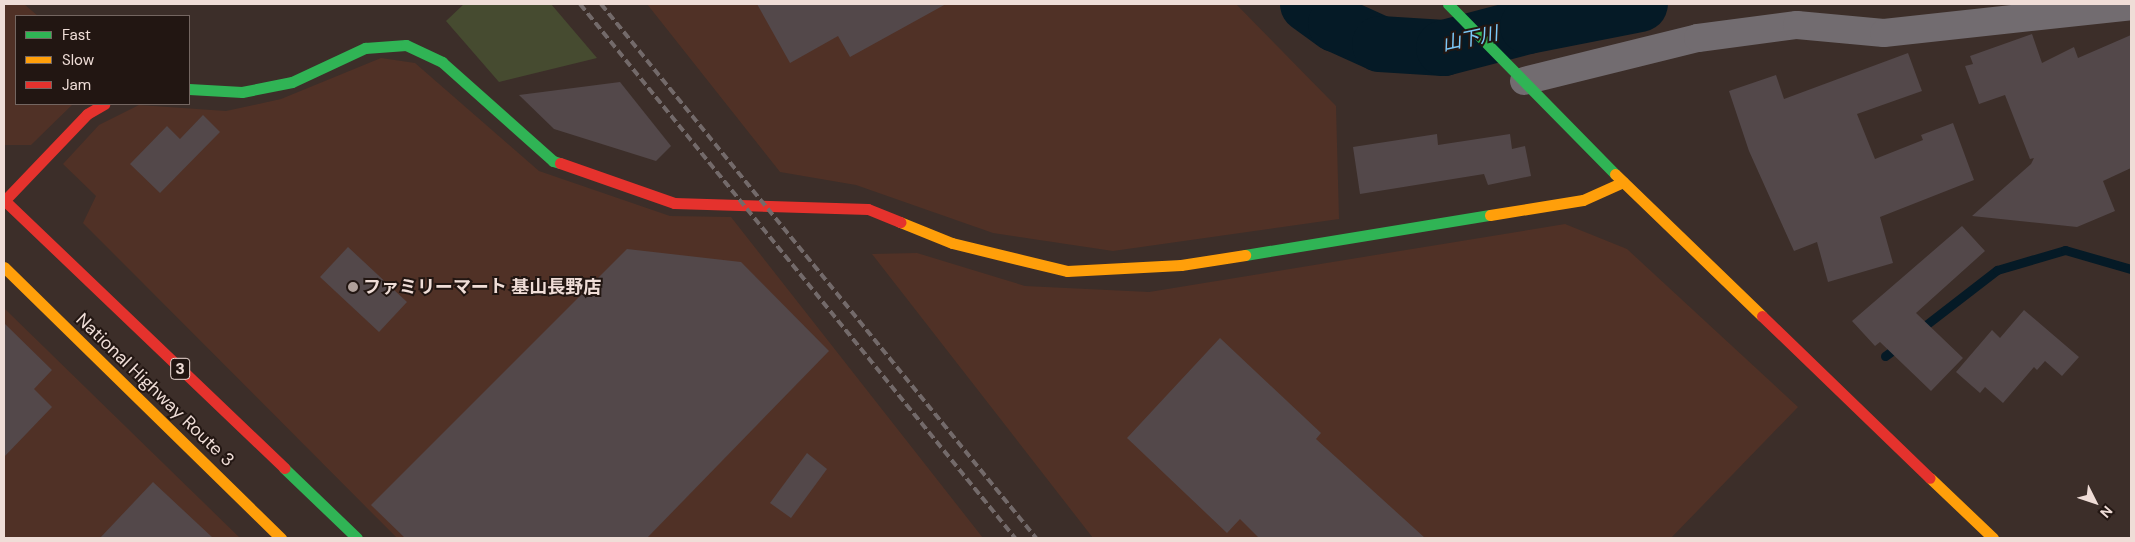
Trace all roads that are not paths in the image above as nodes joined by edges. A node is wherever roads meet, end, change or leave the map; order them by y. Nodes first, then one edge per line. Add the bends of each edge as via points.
1 (1448, 4) edge
2 (2131, 6) edge
3 (1517, 74) junction
4 (190, 89) edge
5 (102, 105) edge
6 (1623, 182) junction
7 (4, 200) edge
8 (4, 267) edge
9 (281, 538) edge
10 (357, 538) edge
11 (1993, 538) edge

1 - 3 main road
2 - 3 street via 1884,32 1797,25 1698,38
3 - 6 main road
4 - 6 main road via 242,92 284,84 365,48 406,45 442,62 553,161 674,203 868,210 952,242 1067,271 1181,265 1583,200
5 - 7 main road via 87,114
6 - 11 main road
7 - 10 main road, National Highway Route 3 / 3
8 - 9 main road, National Highway Route 3

